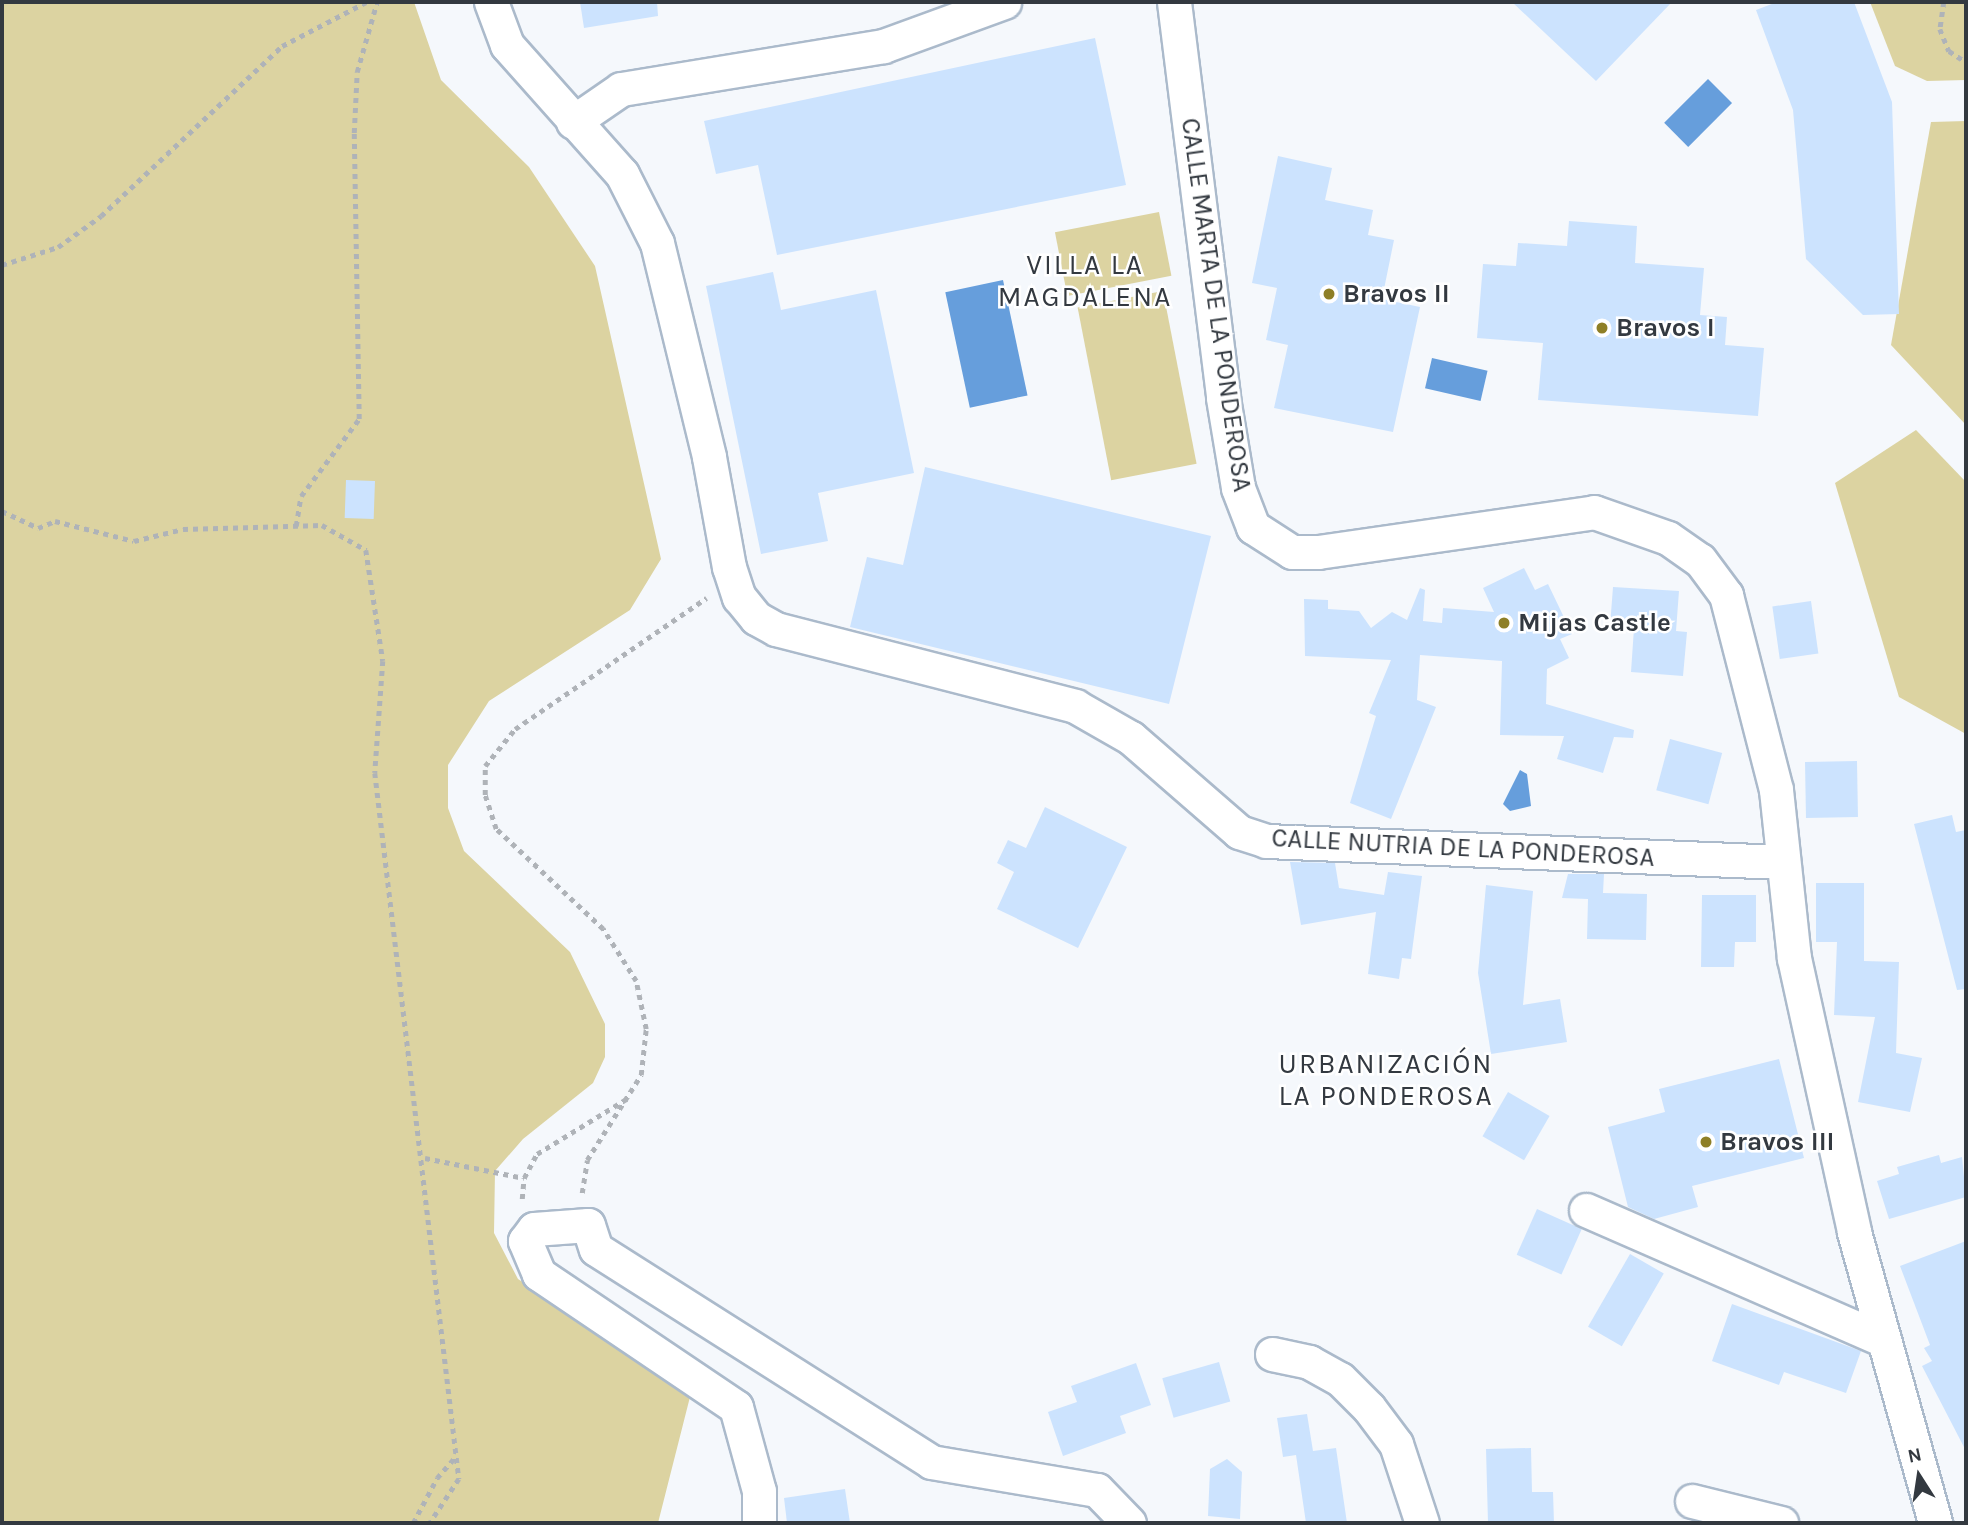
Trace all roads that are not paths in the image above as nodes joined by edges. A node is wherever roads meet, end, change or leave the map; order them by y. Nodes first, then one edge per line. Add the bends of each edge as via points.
1 (491, 2) edge
2 (1004, 2) edge
3 (1174, 2) edge
4 (573, 122) junction
5 (1782, 862) junction
6 (1586, 1210) dead end
7 (1885, 1340) junction
8 (1272, 1354) dead end
9 (1692, 1501) dead end
10 (759, 1523) edge
11 (1129, 1523) edge
12 (1422, 1523) edge
13 (1781, 1523) edge
14 (1936, 1523) edge

1 - 4 street, CALLE NUTRIA DE LA PONDEROSA via 507,45
2 - 4 street via 883,46 621,89
3 - 5 street, CALLE MARTA DE LA PONDEROSA via 1223,398 1244,508 1253,527 1292,552 1594,512 1652,528 1700,560 1732,613 1776,790
4 - 5 street, CALLE NUTRIA DE LA PONDEROSA via 622,174 657,243 709,457 729,567 739,597 776,629 1076,706 1106,720 1239,832 1266,841
5 - 7 street, CALLE MARTA DE LA PONDEROSA via 1794,958
6 - 7 street
7 - 14 street, CALLE MARTA DE LA PONDEROSA
8 - 12 street via 1309,1362 1340,1379 1369,1408 1396,1444
9 - 13 street
10 - 11 street via 759,1491 736,1407 539,1274 525,1241 534,1229 588,1226 596,1249 853,1418 931,1462 1097,1490

